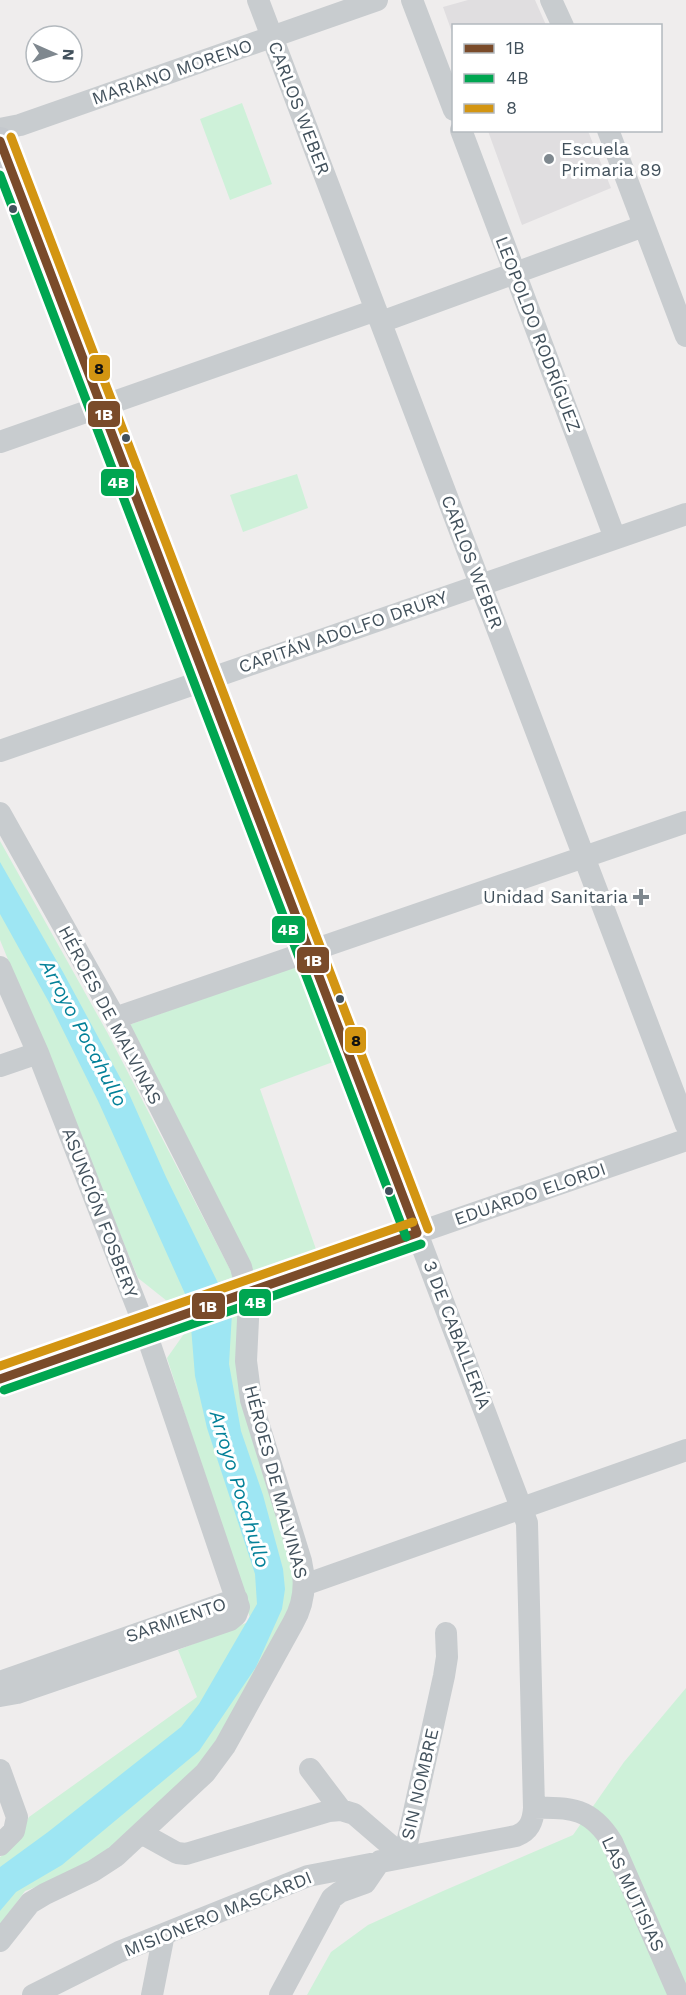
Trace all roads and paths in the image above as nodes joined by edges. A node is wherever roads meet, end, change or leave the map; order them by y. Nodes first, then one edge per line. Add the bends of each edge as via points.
1 (258, 0) edge
2 (377, 0) edge
3 (412, 0) edge
4 (551, 0) edge
5 (562, 24) edge
6 (272, 37) junction
7 (452, 107) edge
8 (0, 129) edge
9 (462, 132) edge
10 (609, 132) edge
11 (0, 141) edge
12 (644, 226) junction
13 (515, 272) junction
14 (378, 316) junction
15 (686, 336) edge
16 (102, 407) junction
17 (0, 442) edge
18 (686, 514) edge
19 (615, 538) junction
20 (480, 585) junction
21 (206, 679) junction
22 (0, 751) edge
23 (0, 813) edge
24 (686, 822) edge
25 (584, 858) junction
26 (310, 952) junction
27 (0, 967) edge
28 (115, 1018) junction
29 (38, 1053) junction
30 (0, 1066) edge
31 (686, 1125) edge
32 (686, 1140) edge
33 (417, 1233) junction
34 (240, 1294) junction
35 (144, 1328) junction
36 (0, 1379) edge
37 (686, 1450) edge
38 (522, 1507) junction
39 (304, 1585) junction
40 (237, 1599) junction
41 (446, 1633) dead end
42 (0, 1682) edge
43 (0, 1696) edge
44 (310, 1769) dead end
45 (0, 1770) edge
46 (534, 1808) junction
47 (341, 1810) junction
48 (141, 1833) junction
49 (0, 1845) edge
50 (404, 1857) junction
51 (380, 1861) junction
52 (164, 1934) junction
53 (0, 1941) edge
54 (33, 1995) edge
55 (152, 1995) edge
56 (280, 1995) edge
57 (679, 1995) edge

1 - 6 street, CARLOS WEBER
2 - 6 street, MARIANO MORENO
3 - 7 street
4 - 5 street
6 - 8 street, MARIANO MORENO via 20,126
6 - 14 street, CARLOS WEBER
9 - 13 street, LEOPOLDO RODRÍGUEZ
10 - 12 street
11 - 16 main road, 3 DE CABALLERÍA
12 - 13 street
12 - 15 street
13 - 14 street
13 - 19 street, LEOPOLDO RODRÍGUEZ
14 - 16 street
14 - 20 street, CARLOS WEBER
16 - 17 street
16 - 21 main road, 3 DE CABALLERÍA
18 - 19 street, CAPITÁN ADOLFO DRURY
19 - 20 street, CAPITÁN ADOLFO DRURY
20 - 21 street, CAPITÁN ADOLFO DRURY
20 - 25 street, CARLOS WEBER
21 - 22 street, CAPITÁN ADOLFO DRURY
21 - 26 main road, 3 DE CABALLERÍA
23 - 28 street, HÉROES DE MALVINAS
24 - 25 street
25 - 26 street
25 - 31 street, CARLOS WEBER
26 - 28 street
26 - 33 main road, 3 DE CABALLERÍA
27 - 29 street, ASUNCIÓN FOSBERY
28 - 34 street, HÉROES DE MALVINAS via 237,1260
29 - 30 street
29 - 35 street, ASUNCIÓN FOSBERY
32 - 33 street, EDUARDO ELORDI
33 - 34 main road, EDUARDO ELORDI
33 - 38 street, 3 DE CABALLERÍA
34 - 35 main road, EDUARDO ELORDI
34 - 39 street, HÉROES DE MALVINAS via 249,1315 246,1361 251,1400 301,1561
35 - 36 main road, EDUARDO ELORDI
35 - 40 street, ASUNCIÓN FOSBERY
37 - 38 street
38 - 39 street
38 - 46 street, 3 DE CABALLERÍA via 528,1531
39 - 48 street, HÉROES DE MALVINAS via 297,1616 219,1755
40 - 42 street, SARMIENTO
40 - 43 street, SARMIENTO via 238,1611 230,1620
41 - 50 street, SIN NOMBRE via 446,1670
44 - 47 street, SIN NOMBRE
45 - 49 street via 17,1823 15,1831
46 - 50 street, MISIONERO MASCARDI via 531,1823 523,1833
46 - 57 street, LAS MUTISIAS via 572,1809 601,1827 612,1842
47 - 48 street via 186,1854
47 - 50 street, SIN NOMBRE via 354,1814
48 - 53 street, HÉROES DE MALVINAS via 105,1864 30,1903
50 - 51 street, MISIONERO MASCARDI
51 - 52 street, MISIONERO MASCARDI via 295,1880
51 - 56 street via 365,1883 333,1898
52 - 54 street, MISIONERO MASCARDI
52 - 55 street

